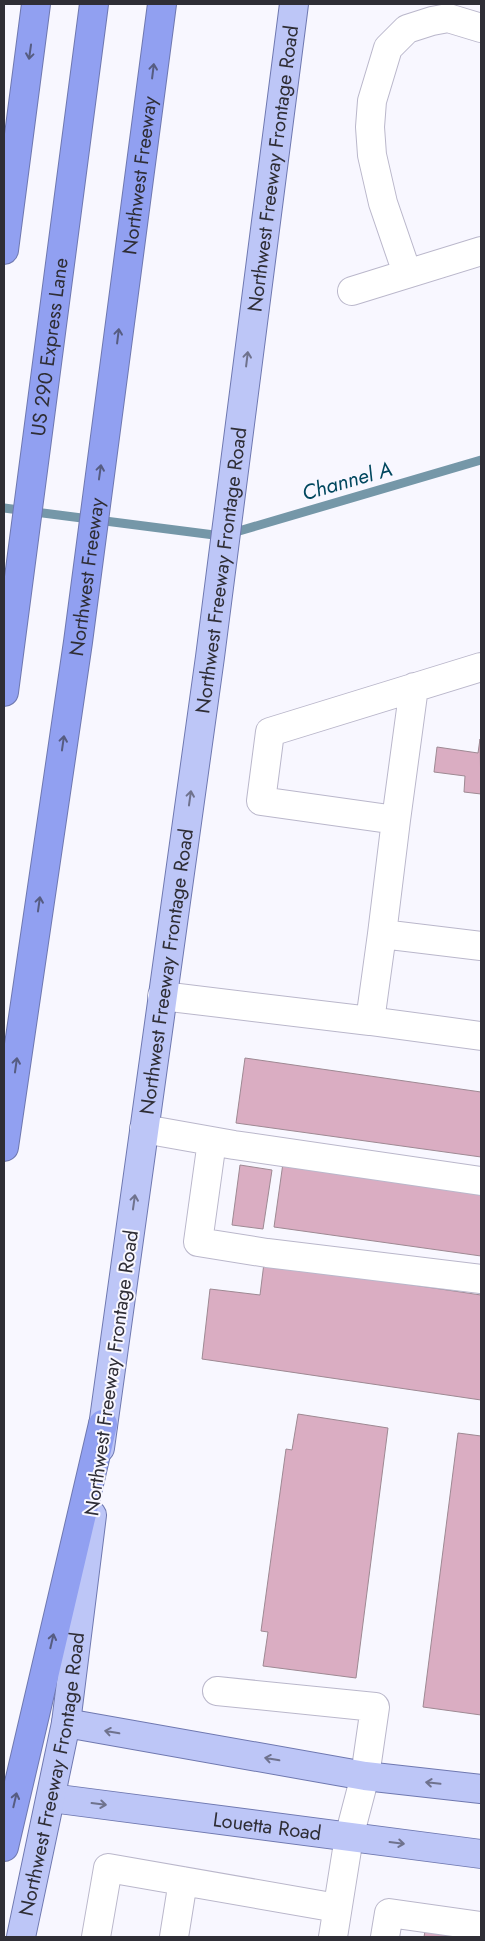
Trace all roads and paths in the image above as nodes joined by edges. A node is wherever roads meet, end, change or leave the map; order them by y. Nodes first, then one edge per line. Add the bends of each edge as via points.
1 (36, 4) edge
2 (94, 4) edge
3 (162, 4) edge
4 (294, 4) edge
5 (430, 12) edge
6 (481, 28) edge
7 (4, 250) edge
8 (481, 250) edge
9 (407, 273) junction
10 (352, 291) dead end
11 (481, 667) edge
12 (414, 688) junction
13 (4, 692) edge
14 (396, 820) junction
15 (382, 934) junction
16 (481, 946) edge
17 (162, 996) junction
18 (370, 1021) junction
19 (481, 1036) edge
20 (144, 1129) junction
21 (212, 1141) junction
22 (4, 1147) edge
23 (481, 1181) edge
24 (481, 1279) edge
25 (104, 1424) junction
26 (217, 1691) dead end
27 (66, 1724) junction
28 (365, 1776) junction
29 (481, 1789) edge
30 (51, 1798) junction
31 (349, 1837) junction
32 (4, 1847) edge
33 (481, 1854) edge
34 (183, 1881) junction
35 (337, 1908) junction
36 (481, 1926) edge
37 (21, 1937) edge
38 (96, 1937) edge
39 (174, 1937) edge
40 (333, 1937) edge
41 (385, 1937) edge

1 -> 7 highway
2 - 13 highway, US 290 Express Lane
22 -> 3 highway, Northwest Freeway via 78,642
17 -> 4 main road, Northwest Freeway Frontage Road via 210,657
5 - 6 lane
5 - 9 lane via 388,48 372,101 372,155 383,203
8 - 9 lane
9 - 10 lane
11 - 12 lane
12 - 14 lane
12 - 14 lane via 270,732 261,801
14 - 15 lane
15 - 16 lane
15 - 18 lane
17 - 18 lane
17 - 20 main road, Northwest Freeway Frontage Road
18 - 19 lane
20 - 21 lane
25 -> 20 main road, Northwest Freeway Frontage Road
21 - 23 lane
21 - 24 lane via 198,1242
25 - 27 main road, Northwest Freeway Frontage Road
32 -> 25 highway
26 - 28 lane via 376,1707
28 -> 27 main road
27 - 30 main road, Northwest Freeway Frontage Road
29 -> 28 main road
28 - 31 lane
30 -> 31 main road, Louetta Road
30 - 37 main road, Northwest Freeway Frontage Road
31 -> 33 main road, Louetta Road
31 - 35 lane
34 - 35 lane
34 - 38 lane via 108,1868
34 - 39 lane
35 - 40 lane
36 - 41 lane via 389,1913

